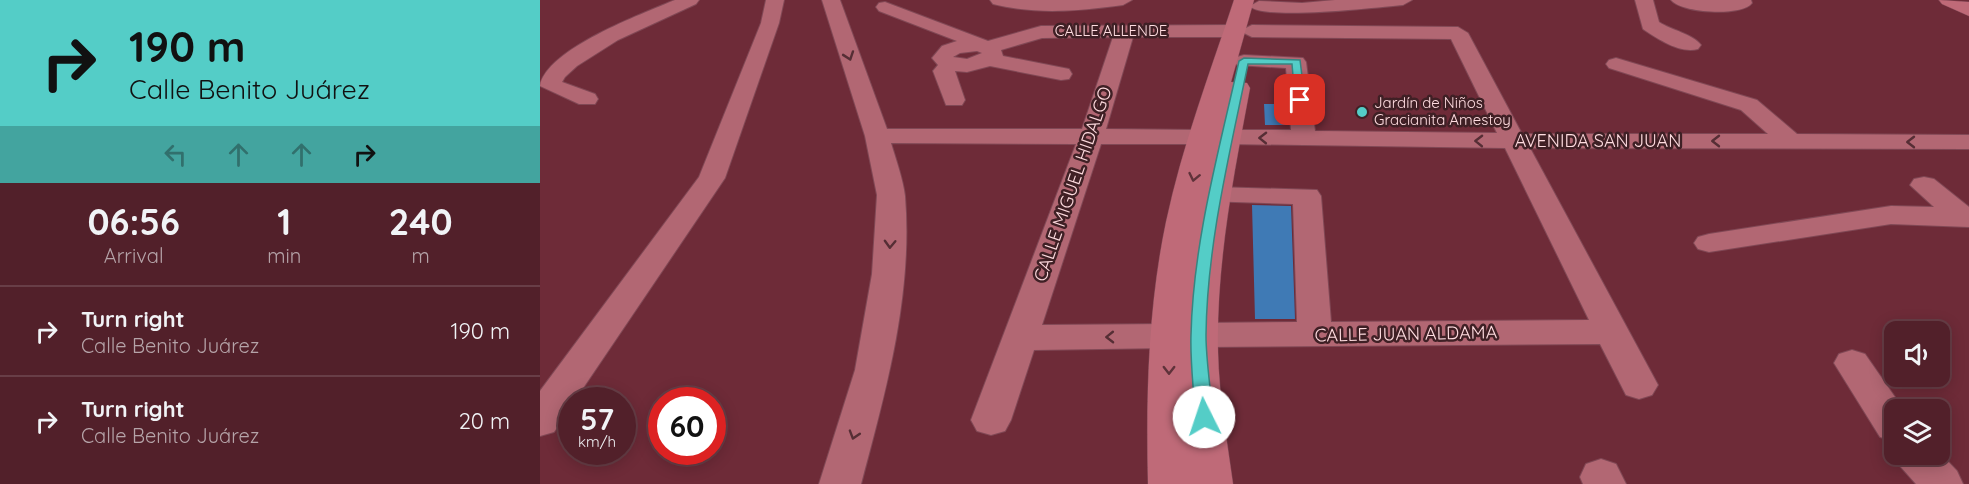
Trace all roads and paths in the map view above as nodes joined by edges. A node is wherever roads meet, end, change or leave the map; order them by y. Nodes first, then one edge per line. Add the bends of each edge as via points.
1 (690, 0) edge
2 (775, 0) edge
3 (831, 0) edge
4 (999, 0) edge
5 (1123, 0) edge
6 (1403, 0) edge
7 (1644, 0) edge
8 (1680, 0) edge
9 (1742, 0) edge
10 (1949, 0) edge
11 (885, 7) dead end
12 (1969, 10) edge
13 (1249, 22) edge
14 (1125, 31) junction
15 (1691, 45) dead end
16 (984, 50) junction
17 (1616, 64) dead end
18 (1061, 74) dead end
19 (587, 99) dead end
20 (954, 100) dead end
21 (877, 136) junction
22 (1215, 137) junction
23 (1091, 138) junction
24 (1304, 138) junction
25 (1512, 141) junction
26 (1790, 141) junction
27 (1969, 142) edge
28 (1924, 185) dead end
29 (1215, 195) junction
30 (1966, 218) edge
31 (1709, 243) dead end
32 (1613, 332) junction
33 (1315, 335) junction
34 (1184, 336) junction
35 (1019, 338) junction
36 (1852, 363) dead end
37 (1639, 385) dead end
38 (1884, 411) edge
39 (991, 420) dead end
40 (540, 421) edge
41 (1924, 465) edge
42 (840, 484) edge
43 (1171, 484) edge
44 (1210, 484) edge
45 (1942, 484) edge

1 - 19 street via 599,42 551,79 550,85
2 - 40 street via 712,178
3 -> 21 street
4 - 5 street via 1051,6
6 - 13 street via 1302,8
7 - 15 street via 1650,25
8 - 9 street via 1722,6 1739,5
10 - 12 main road
11 - 16 street via 969,39
13 - 14 street, CALLE ALLENDE
13 - 22 main road
13 - 24 street via 1296,62
13 - 25 street, CALLE ALLENDE via 1458,33
14 - 16 street, CALLE ALLENDE via 1041,32
14 - 23 street, CALLE MIGUEL HIDALGO
16 - 18 street
16 - 20 street, CALLE ALLENDE via 957,47 944,54
17 - 26 street via 1749,105
21 - 23 street, AVENIDA SAN JUAN
21 -> 42 street via 891,195 888,274 873,370
22 - 23 street, AVENIDA SAN JUAN
24 -> 22 street, AVENIDA SAN JUAN
22 - 29 main road
22 -> 34 main road via 1178,250
23 - 35 street, CALLE MIGUEL HIDALGO
25 -> 24 street, AVENIDA SAN JUAN
26 -> 25 street, AVENIDA SAN JUAN
25 - 32 street
27 -> 26 street, AVENIDA SAN JUAN
28 - 30 street
29 - 33 street via 1307,196
29 - 34 main road via 1206,251
30 - 31 street via 1891,215
32 - 33 street, CALLE JUAN ALDAMA
32 - 37 street
33 - 34 street, CALLE JUAN ALDAMA
34 -> 35 street, CALLE JUAN ALDAMA
34 -> 43 main road
34 - 44 main road
35 - 39 street, CALLE MIGUEL HIDALGO
36 - 38 street
41 - 45 street

